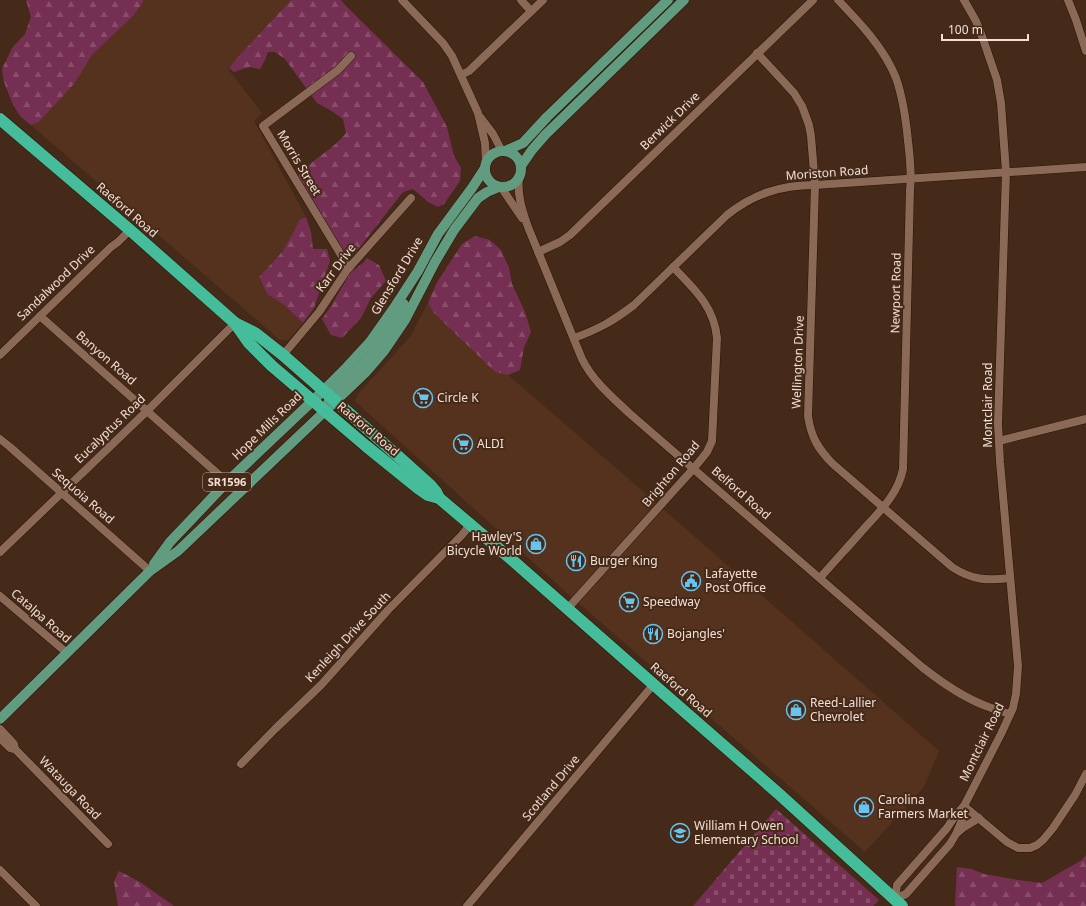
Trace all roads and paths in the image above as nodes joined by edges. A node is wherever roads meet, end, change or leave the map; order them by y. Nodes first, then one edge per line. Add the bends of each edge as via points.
1 (402, 0) edge
2 (521, 0) edge
3 (543, 0) edge
4 (668, 0) edge
5 (684, 0) edge
6 (813, 0) edge
7 (838, 0) edge
8 (964, 0) edge
9 (1068, 0) edge
10 (531, 11) junction
11 (1086, 51) edge
12 (757, 53) junction
13 (351, 56) dead end
14 (461, 75) junction
15 (478, 113) junction
16 (0, 119) edge
17 (504, 151) junction
18 (485, 165) junction
19 (521, 166) junction
20 (1086, 167) edge
21 (1006, 172) junction
22 (519, 177) junction
23 (911, 179) junction
24 (815, 185) junction
25 (500, 187) junction
26 (411, 198) dead end
27 (528, 227) junction
28 (130, 230) junction
29 (538, 252) junction
30 (349, 268) junction
31 (673, 268) junction
32 (40, 316) junction
33 (235, 322) junction
34 (574, 338) junction
35 (0, 355) edge
36 (283, 355) junction
37 (330, 396) junction
38 (312, 401) junction
39 (148, 410) junction
40 (325, 412) junction
41 (1086, 420) edge
42 (0, 439) edge
43 (999, 441) junction
44 (694, 468) junction
45 (227, 482) junction
46 (61, 493) junction
47 (439, 498) junction
48 (883, 507) junction
49 (470, 525) junction
50 (0, 552) edge
51 (150, 571) junction
52 (820, 578) junction
53 (1010, 578) junction
54 (0, 596) edge
55 (568, 608) junction
56 (67, 653) junction
57 (653, 685) junction
58 (1010, 714) junction
59 (0, 719) edge
60 (0, 729) edge
61 (5, 740) edge
62 (241, 764) dead end
63 (1086, 774) edge
64 (964, 806) junction
65 (980, 818) junction
66 (956, 834) junction
67 (108, 844) dead end
68 (0, 870) edge
69 (899, 903) edge
70 (36, 906) edge
71 (467, 906) edge

1 - 14 street via 443,43
2 - 10 street
3 - 10 street
4 - 17 main road via 523,143
5 - 19 main road via 545,135
6 - 12 street, Berwick Drive
7 - 23 street, Newport Road via 875,43 896,78 906,120
8 - 21 street, Montclair Road via 976,21 997,80
9 - 11 street
10 - 14 street via 469,71
12 - 24 street, Wellington Drive via 799,99 805,112 811,136
12 - 29 street, Berwick Drive via 570,235
13 - 30 street, Morris Street via 338,70 263,126
14 - 15 street
15 - 17 street
15 - 18 street via 485,143
16 - 28 highway, Raeford Road
17 - 18 main road via 493,153
17 - 19 main road via 516,156
18 - 25 main road via 488,180
18 - 37 main road, Glensford Drive via 472,188 438,234 402,308 381,342
19 - 22 main road
20 - 21 street, Moriston Road
21 - 23 street, Moriston Road
21 - 43 street, Montclair Road
22 - 25 main road via 510,185
22 - 27 street, Belford Road via 519,198
23 - 24 street, Moriston Road
23 - 48 street, Newport Road via 904,469 899,484
24 - 31 street, Moriston Road via 775,190 739,206
24 - 48 street, Wellington Drive via 809,424 814,439 825,455
25 - 27 street, Belford Road
25 - 37 main road, Glensford Drive via 482,195 474,202 454,230 405,320 376,362
26 - 30 street, Karr Drive
27 - 29 street, Belford Road
28 - 32 street, Sandalwood Drive
28 - 33 highway, Raeford Road
29 - 34 street, Belford Road
30 - 36 street, Karr Drive via 319,312
31 - 34 street, Moriston Road via 622,315
31 - 44 street, Brighton Road via 704,301 716,330 712,441
32 - 35 street, Sandalwood Drive
32 - 39 street, Banyon Road
33 - 36 highway, Raeford Road via 255,333
33 - 38 highway, Raeford Road via 253,348
33 - 39 street, Eucalyptus Road
34 - 44 street, Belford Road via 587,369 595,380 629,413
36 - 37 highway, Raeford Road
37 - 38 main road, Hope Mills Road / SR1596
37 - 40 main road, Hope Mills Road
37 - 47 highway, Raeford Road via 430,485
38 - 40 highway, Raeford Road
38 - 45 main road, Hope Mills Road / SR1596
39 - 45 street, Banyon Road
39 - 46 street, Eucalyptus Road
40 - 47 highway, Raeford Road via 418,488 428,495
40 - 51 main road, Hope Mills Road / SR1596 via 178,551
41 - 43 street
42 - 46 street, Sequoia Road
43 - 53 street, Montclair Road
44 - 52 street, Belford Road
44 - 55 street, Brighton Road
45 - 51 main road, Hope Mills Road / SR1596 via 170,542
46 - 50 street, Eucalyptus Road
46 - 51 street, Sequoia Road
47 - 49 highway, Raeford Road
48 - 52 street, Newport Road
48 - 53 street, Wellington Drive via 958,571 981,579
49 - 55 highway, Raeford Road
49 - 62 street, Kenleigh Drive South via 320,685
51 - 56 main road, Hope Mills Road / SR1596
52 - 58 street, Belford Road via 937,679 985,706
53 - 58 street, Montclair Road via 1018,666 1016,694
54 - 56 street, Catalpa Road
55 - 57 highway, Raeford Road
56 - 59 main road, Hope Mills Road / SR1596
57 - 69 highway, Raeford Road via 784,798
57 - 71 street, Scotland Drive
58 - 64 street, Montclair Road
60 - 61 street, Watauga Road
61 - 67 street, Watauga Road via 10,748 15,749
63 - 65 street via 1063,813 1043,840 1034,846 1014,846
64 - 65 street
64 - 66 street, Montclair Road
64 - 69 street, Montclair Road via 897,886
65 - 66 street
66 - 69 street, Montclair Road
68 - 70 street

